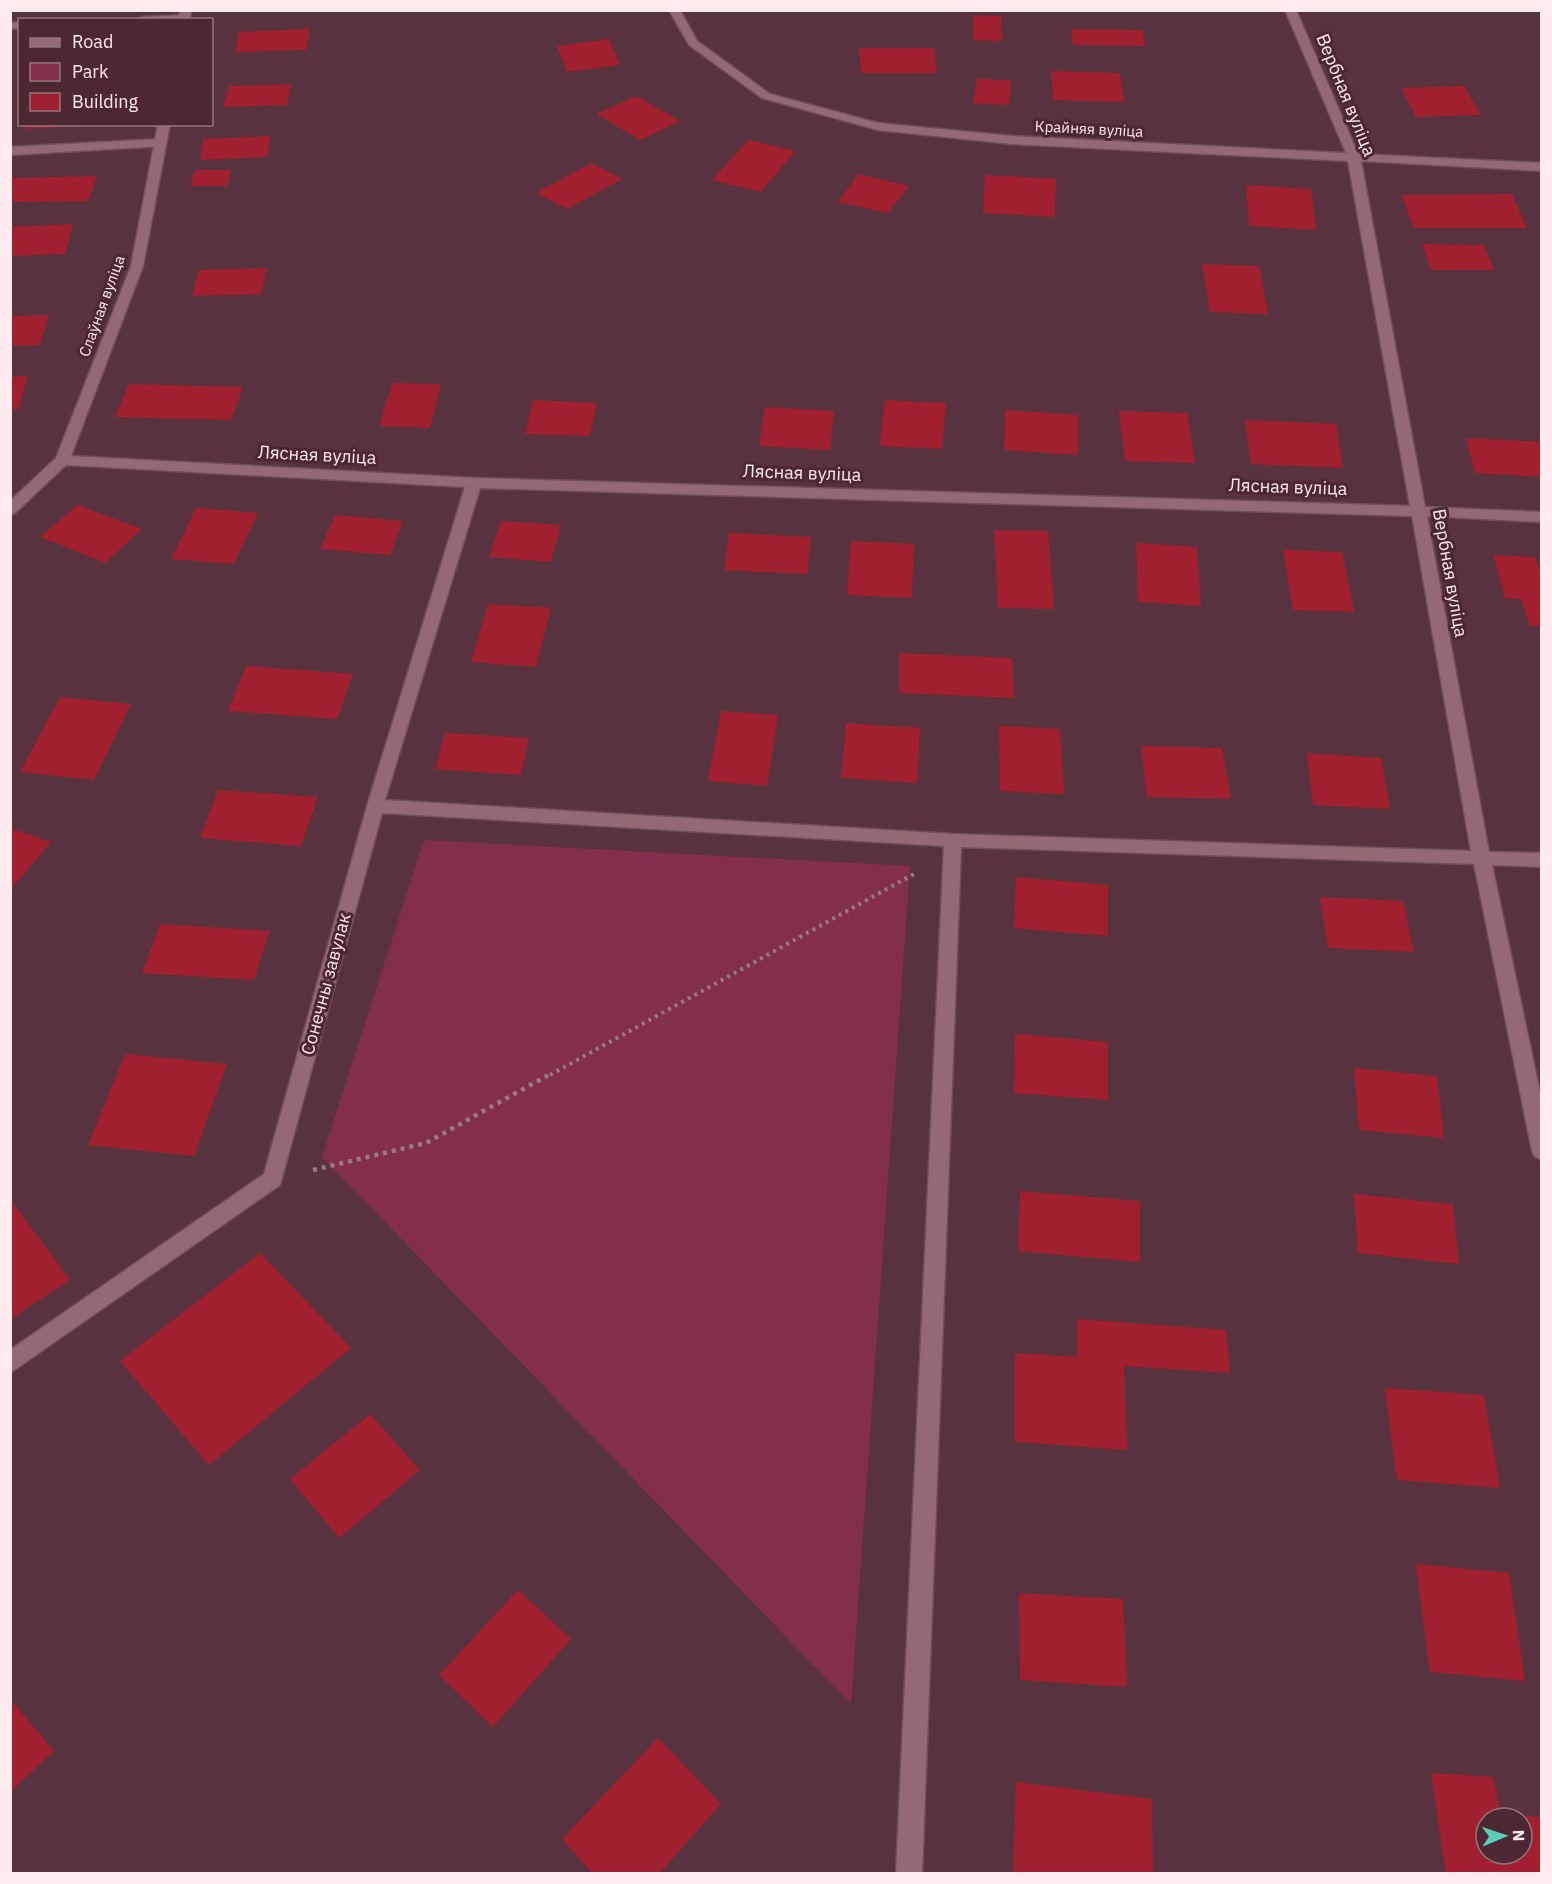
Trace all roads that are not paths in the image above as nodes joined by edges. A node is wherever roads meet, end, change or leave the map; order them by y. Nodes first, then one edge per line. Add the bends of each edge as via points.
1 (674, 10) edge
2 (1290, 10) edge
3 (185, 16) edge
4 (164, 18) edge
5 (164, 126) edge
6 (160, 143) junction
7 (10, 151) edge
8 (1354, 158) junction
9 (1542, 167) edge
10 (62, 460) junction
11 (474, 483) junction
12 (10, 510) edge
13 (1419, 511) junction
14 (1542, 517) edge
15 (375, 806) junction
16 (952, 847) junction
17 (1481, 856) junction
18 (1542, 860) edge
19 (1542, 1151) edge
20 (10, 1363) edge
21 (909, 1874) edge

1 - 8 street, Крайняя вуліца via 693,43 766,96 878,126 1012,140
2 - 8 street, Вербная вуліца
3 - 4 street
5 - 6 street, Слаўная вуліца
6 - 7 street
6 - 10 street, Слаўная вуліца via 137,266
8 - 9 street, Крайняя вуліца
8 - 13 street, Вербная вуліца
10 - 11 street, Лясная вуліца
10 - 12 street
11 - 13 street, Лясная вуліца
11 - 15 street, Сонечны завулак
13 - 14 street, Лясная вуліца
13 - 17 street, Вербная вуліца
15 - 16 street
15 - 20 street, Сонечны завулак via 273,1179
16 - 17 street
16 - 21 street
17 - 18 street
17 - 19 street, Вербная вуліца

